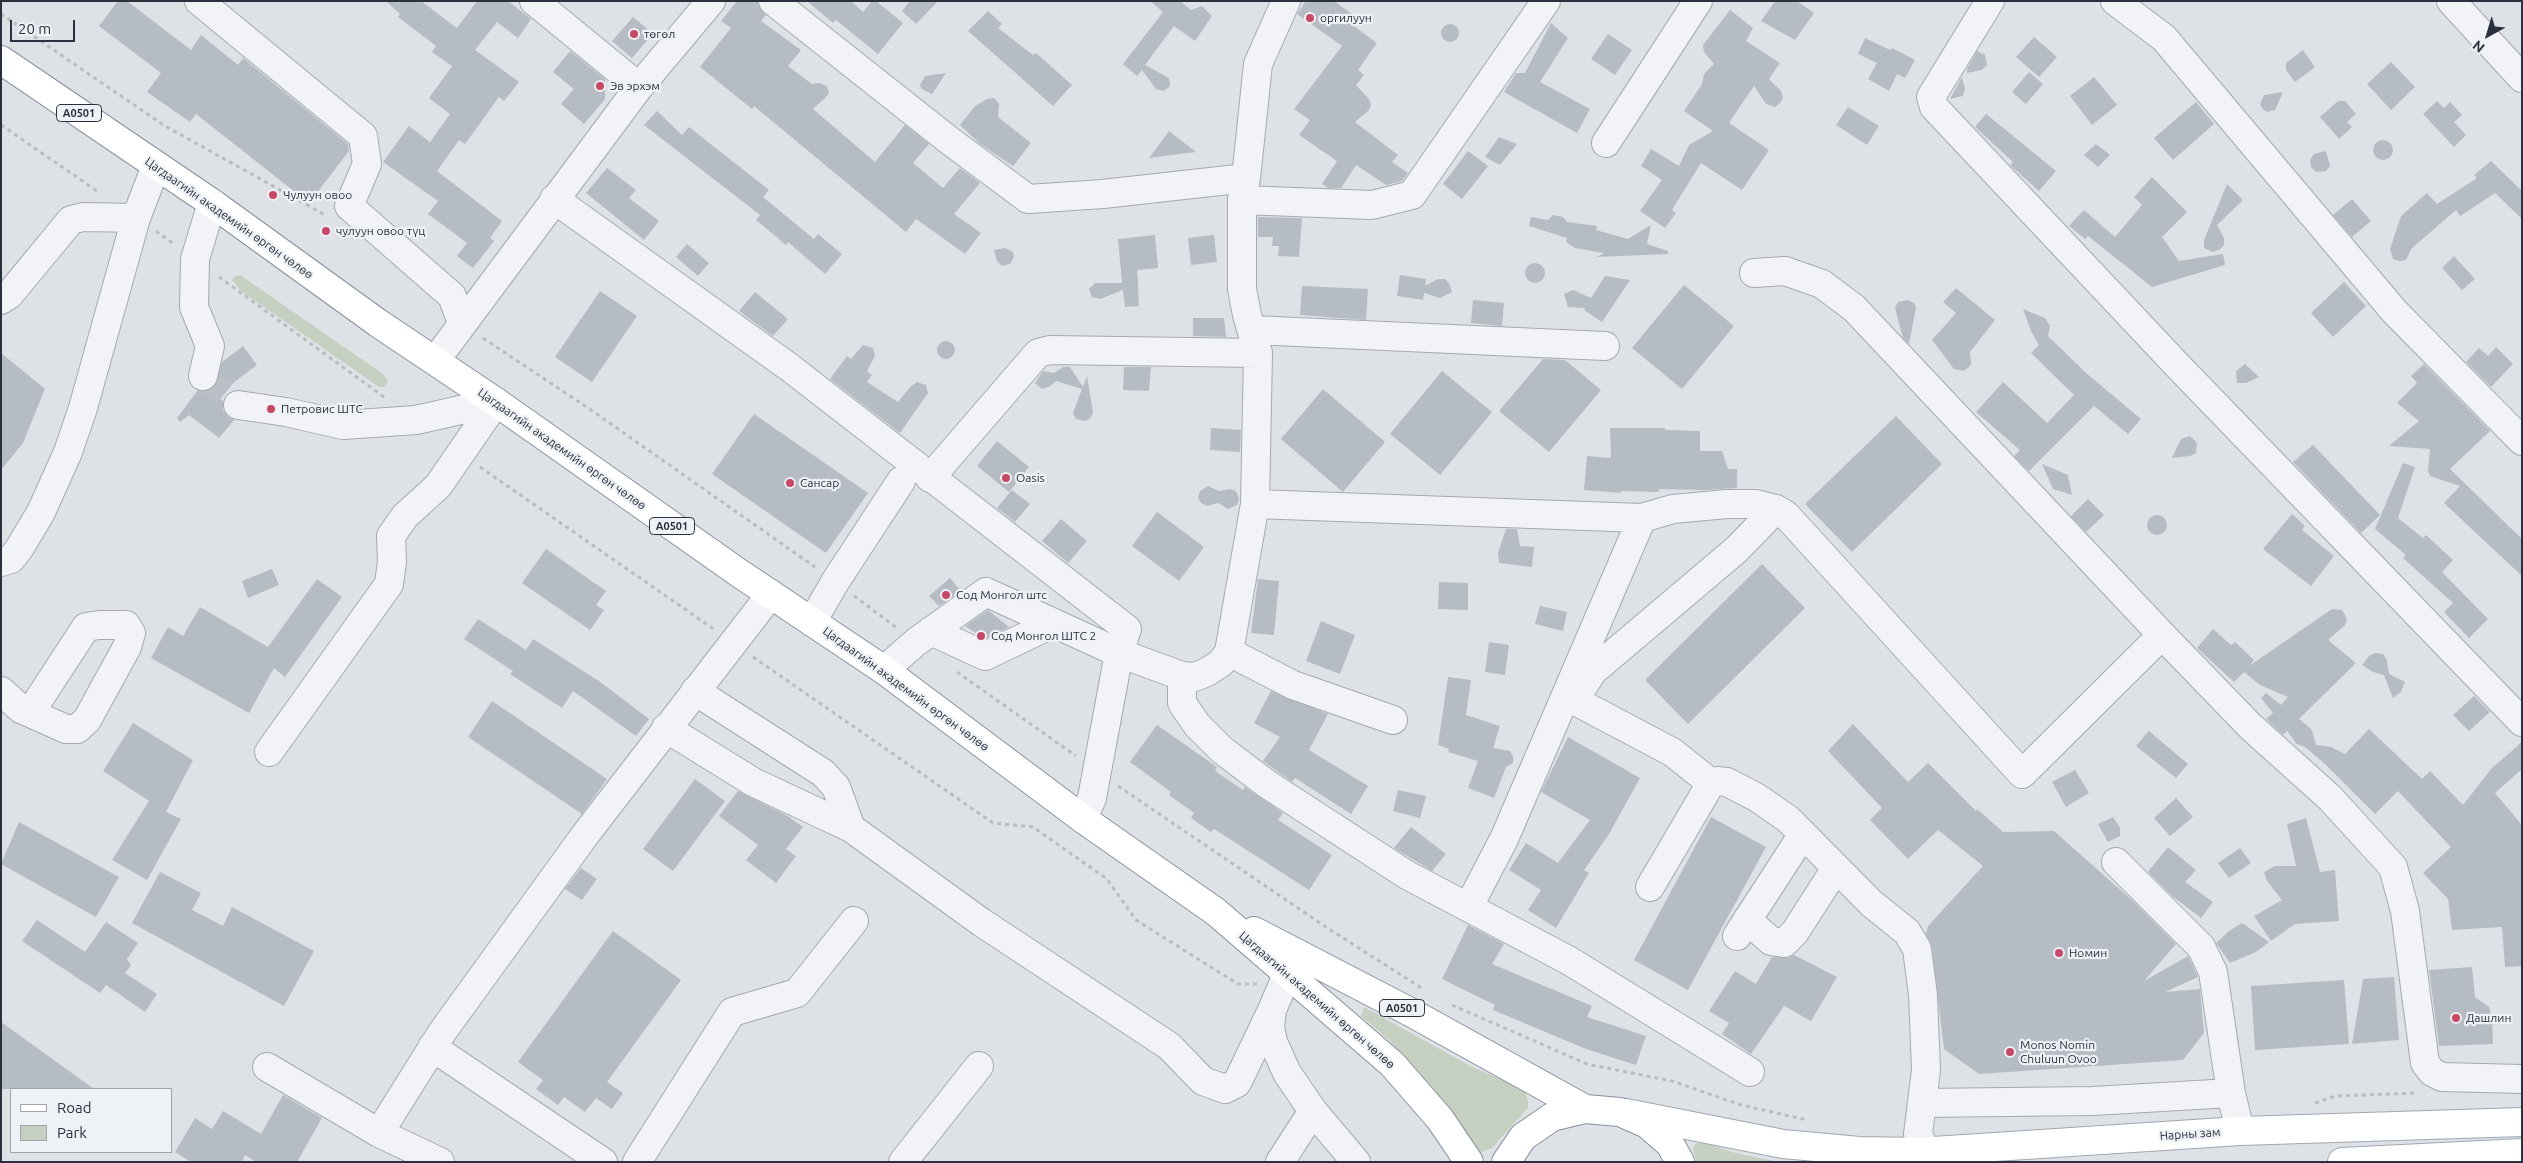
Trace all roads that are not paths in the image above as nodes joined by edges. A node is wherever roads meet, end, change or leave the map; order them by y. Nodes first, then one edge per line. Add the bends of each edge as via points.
1 (199, 1) edge
2 (534, 1) edge
3 (711, 1) edge
4 (773, 1) edge
5 (1286, 1) edge
6 (1546, 1) edge
7 (1698, 1) edge
8 (1990, 1) edge
9 (2115, 1) edge
10 (2451, 1) edge
11 (1, 60) edge
12 (2522, 78) edge
13 (639, 87) junction
14 (1606, 143) dead end
15 (156, 166) junction
16 (1244, 189) junction
17 (554, 199) junction
18 (212, 203) junction
19 (136, 218) junction
20 (1754, 273) dead end
21 (1, 300) edge
22 (462, 323) junction
23 (1255, 341) junction
24 (1605, 346) dead end
25 (435, 361) junction
26 (203, 376) dead end
27 (496, 402) junction
28 (238, 405) tunnel mouth
29 (2522, 440) edge
30 (930, 478) junction
31 (901, 480) dead end
32 (1254, 504) junction
33 (1776, 509) junction
34 (1642, 518) junction
35 (4, 568) edge
36 (771, 594) junction
37 (812, 622) junction
38 (1054, 623) junction
39 (932, 631) junction
40 (2162, 635) junction
41 (1229, 652) junction
42 (1119, 653) junction
43 (884, 670) junction
44 (1182, 676) junction
45 (695, 691) junction
46 (1, 692) edge
47 (1570, 698) junction
48 (30, 713) dead end
49 (1393, 720) dead end
50 (2522, 722) edge
51 (666, 728) junction
52 (269, 752) dead end
53 (1711, 783) junction
54 (1083, 819) junction
55 (851, 828) junction
56 (1803, 834) junction
57 (2116, 862) dead end
58 (1836, 868) junction
59 (1650, 887) dead end
60 (1469, 906) junction
61 (1216, 912) junction
62 (854, 921) dead end
63 (1287, 975) junction
64 (1272, 1010) junction
65 (432, 1047) junction
66 (979, 1066) dead end
67 (267, 1067) dead end
68 (1750, 1072) dead end
69 (2522, 1079) edge
70 (2231, 1093) junction
71 (1922, 1103) junction
72 (1585, 1109) junction
73 (1313, 1110) junction
74 (1620, 1112) junction
75 (2522, 1122) edge
76 (2240, 1131) junction
77 (379, 1133) junction
78 (1926, 1152) junction
79 (2522, 1153) edge
80 (430, 1160) edge
81 (603, 1162) edge
82 (637, 1162) edge
83 (903, 1162) edge
84 (1280, 1162) edge
85 (1356, 1162) edge
86 (1469, 1162) edge
87 (1506, 1162) edge
88 (1680, 1162) edge
89 (2342, 1162) edge

1 - 22 street via 363,136 366,164 350,206 452,296
2 - 13 street
3 - 13 street
4 - 16 street via 1028,199
5 - 16 street via 1258,64
6 - 16 street via 1412,195 1372,205
7 - 14 street
8 - 50 street via 1931,97 1934,107
9 - 29 street via 2164,38 2394,312
10 - 12 street
11 - 15 main road, Цагдаагийн академийн өргөн чөлөө / A0501
13 - 17 street
15 - 18 main road, Цагдаагийн академийн өргөн чөлөө / A0501
15 - 19 street
16 - 23 street via 1242,289
17 - 22 street
17 - 30 street via 789,367
18 - 25 main road, Цагдаагийн академийн өргөн чөлөө / A0501
18 - 26 street via 195,259 194,307 210,346
19 - 21 street via 83,217 71,220 9,295
19 - 35 street via 68,452 41,512 20,549
20 - 40 street via 1785,272 1822,284 1854,308
22 - 25 street
23 - 24 street
23 - 30 street via 1038,353
23 - 32 street
25 - 27 main road, Цагдаагийн академийн өргөн чөлөө / A0501
27 - 28 street via 412,420 343,425
27 - 36 main road, Цагдаагийн академийн өргөн чөлөө / A0501
27 - 52 street via 438,486 406,516 391,536 389,584
30 - 42 street via 1128,629
31 - 37 street
32 - 34 street
32 - 41 street
33 - 34 street via 1756,504 1696,505
33 - 40 street via 1786,515 2022,774
33 - 47 street via 1736,550 1593,672
34 - 47 street
36 - 37 main road, Цагдаагийн академийн өргөн чөлөө / A0501
36 - 45 street
37 - 43 main road, Цагдаагийн академийн өргөн чөлөө / A0501
38 - 39 street via 985,656
38 - 39 street via 986,592
38 - 42 street
39 - 43 street
40 - 69 street via 2250,726 2330,798 2392,867 2405,911 2425,1063 2432,1072 2442,1077
41 - 44 street via 1221,663 1206,672 1195,677
41 - 49 street via 1293,685
42 - 44 street
42 - 54 street via 1098,771
43 - 54 main road, Цагдаагийн академийн өргөн чөлөө / A0501
44 - 60 street via 1182,703 1222,750 1267,784 1407,875
45 - 51 street
45 - 55 street via 823,773 836,787
46 - 48 street
47 - 53 street via 1672,752
47 - 60 street
51 - 55 street via 753,782
51 - 65 street via 584,835
53 - 56 street via 1727,782 1756,796
53 - 59 street
54 - 61 main road, Цагдаагийн академийн өргөн чөлөө / A0501
55 - 64 street via 981,922 1169,1046 1203,1081 1225,1089 1237,1083
56 - 58 street
56 - 58 street via 1742,928 1784,943 1795,932
57 - 70 street via 2202,947 2213,972
58 - 71 street via 1871,903 1907,932 1917,949 1923,995 1926,1070
60 - 68 street via 1568,960
61 - 63 main road, Цагдаагийн академийн өргөн чөлөө / A0501
61 - 72 main road, Цагдаагийн академийн өргөн чөлөө / A0501 via 1412,1013
62 - 82 street via 796,993 732,1012
63 - 64 street
63 - 86 main road, Цагдаагийн академийн өргөн чөлөө / A0501 via 1392,1064 1440,1118
64 - 73 street via 1273,1042 1287,1073
65 - 77 street
65 - 81 street
66 - 83 street
67 - 77 street
70 - 71 street via 2093,1101
70 - 76 street
71 - 78 street via 1918,1134
72 - 74 main road, A0501
72 - 87 main road, A0501 via 1552,1117 1523,1137
73 - 84 street
73 - 85 street
74 - 78 main road, Нарны зам via 1783,1144 1858,1151
74 - 88 main road, A0501 via 1647,1124 1670,1144
75 - 76 main road, Нарны зам
76 - 78 main road, Нарны зам
77 - 80 street
79 - 89 main road

